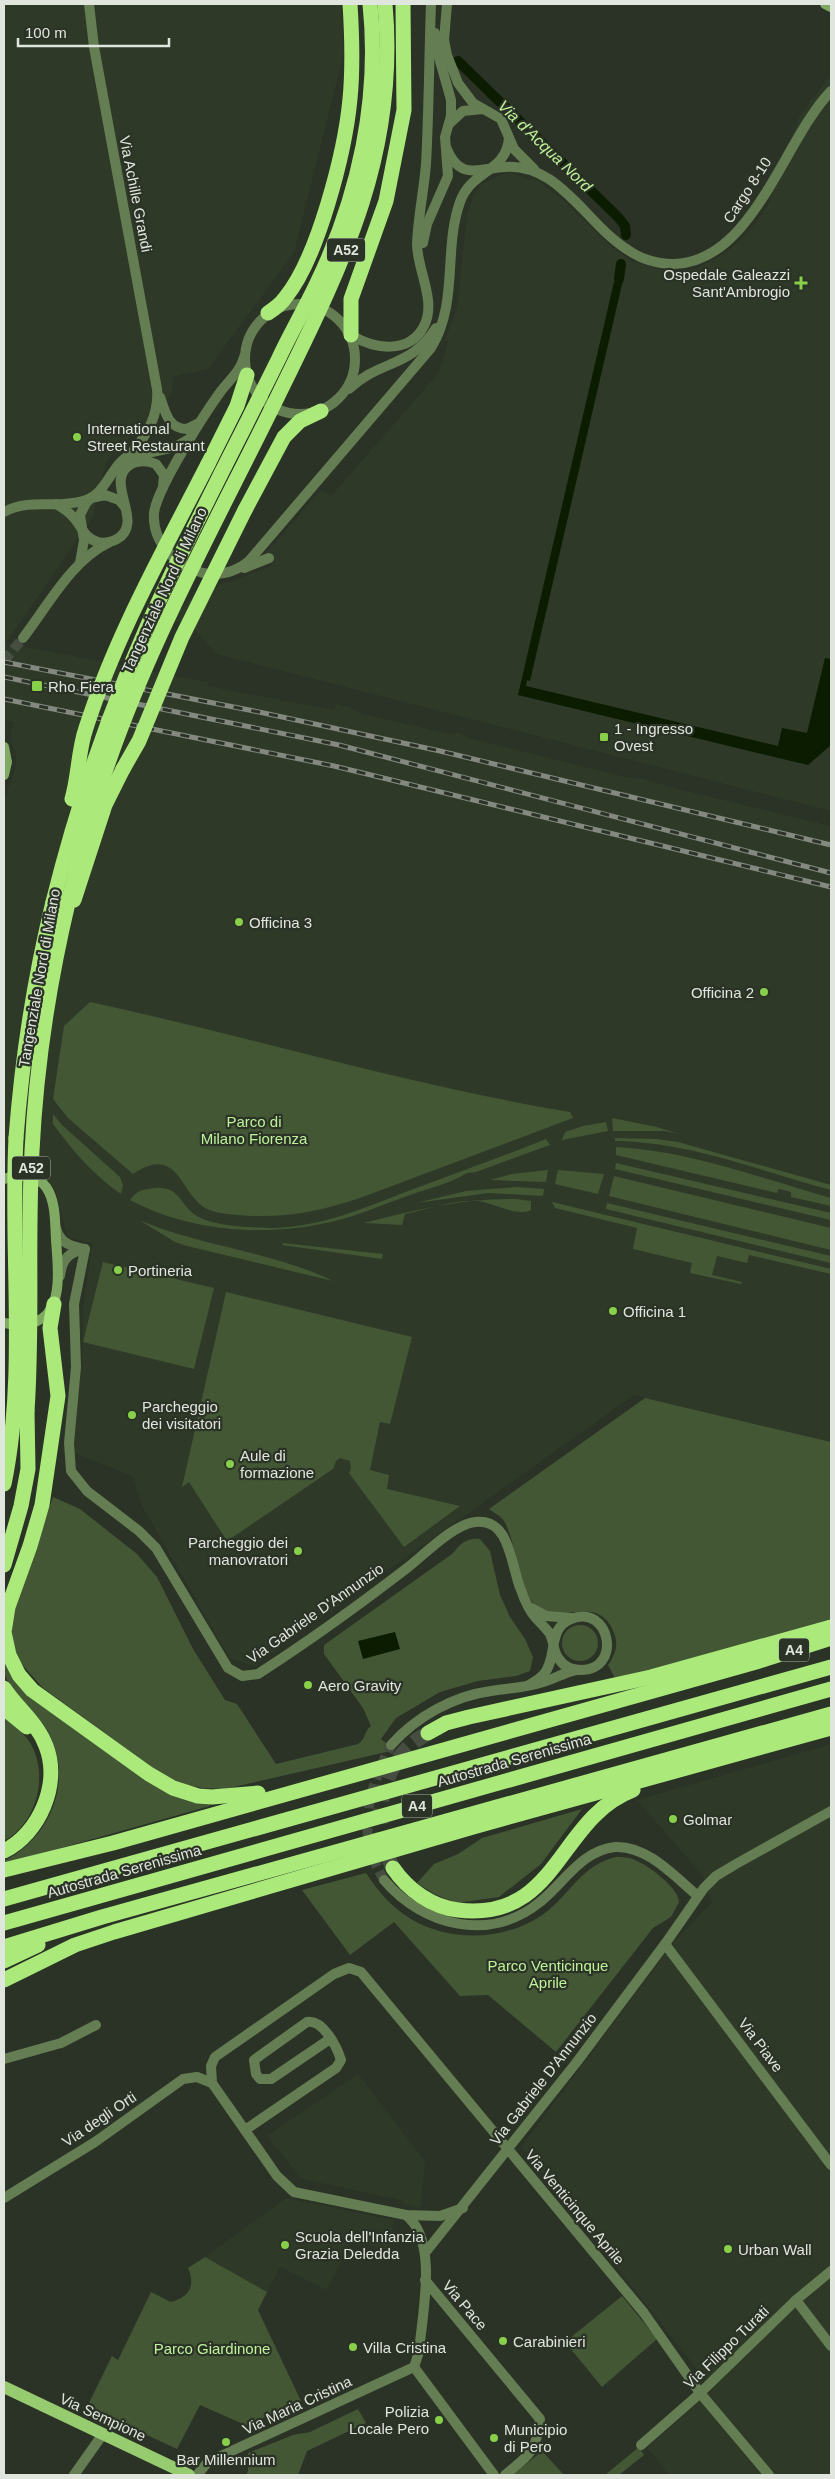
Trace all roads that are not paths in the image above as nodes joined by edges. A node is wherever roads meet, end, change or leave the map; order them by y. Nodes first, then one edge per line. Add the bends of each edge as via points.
1 (89, 4) edge
2 (350, 4) edge
3 (370, 4) edge
4 (385, 4) edge
5 (403, 4) edge
6 (431, 4) edge
7 (447, 4) edge
8 (825, 4) edge
9 (831, 7) edge
10 (831, 91) edge
11 (484, 109) junction
12 (448, 126) junction
13 (509, 138) junction
14 (446, 147) junction
15 (488, 170) junction
16 (540, 174) junction
17 (421, 274) junction
18 (448, 297) junction
19 (268, 314) junction
20 (351, 335) junction
21 (244, 357) junction
22 (247, 375) junction
23 (157, 388) junction
24 (343, 395) junction
25 (321, 411) junction
26 (200, 422) junction
27 (191, 436) junction
28 (126, 458) junction
29 (162, 491) junction
30 (91, 498) junction
31 (56, 503) junction
32 (126, 510) junction
33 (4, 512) edge
34 (81, 527) junction
35 (109, 542) junction
36 (270, 558) dead end
37 (80, 564) junction
38 (231, 572) junction
39 (23, 638) tunnel mouth
40 (4, 747) edge
41 (4, 775) edge
42 (53, 902) junction
43 (64, 927) junction
44 (16, 1138) junction
45 (5, 1177) edge
46 (55, 1226) junction
47 (4, 1230) edge
48 (85, 1249) junction
49 (59, 1285) junction
50 (54, 1304) junction
51 (4, 1323) edge
52 (27, 1410) junction
53 (4, 1484) edge
54 (4, 1539) edge
55 (4, 1565) edge
56 (528, 1606) junction
57 (573, 1618) junction
58 (831, 1627) edge
59 (831, 1638) edge
60 (831, 1644) edge
61 (554, 1646) junction
62 (756, 1662) junction
63 (831, 1667) edge
64 (576, 1670) junction
65 (529, 1685) junction
66 (4, 1688) edge
67 (831, 1689) edge
68 (10, 1705) edge
69 (831, 1714) edge
70 (831, 1728) edge
71 (428, 1733) tunnel mouth
72 (391, 1745) tunnel mouth
73 (755, 1749) junction
74 (423, 1755) junction
75 (831, 1811) edge
76 (112, 1843) junction
77 (4, 1851) edge
78 (4, 1870) edge
79 (389, 1874) joint
80 (4, 1877) edge
81 (206, 1889) junction
82 (698, 1896) junction
83 (4, 1898) edge
84 (4, 1923) edge
85 (665, 1944) junction
86 (4, 1947) edge
87 (4, 1960) edge
88 (4, 1980) edge
89 (96, 2025) dead end
90 (330, 2039) junction
91 (4, 2059) edge
92 (212, 2083) junction
93 (245, 2130) junction
94 (508, 2150) junction
95 (831, 2165) edge
96 (4, 2198) edge
97 (463, 2208) junction
98 (406, 2215) junction
99 (426, 2253) junction
100 (831, 2271) edge
101 (425, 2280) junction
102 (796, 2300) junction
103 (831, 2346) edge
104 (414, 2367) junction
105 (4, 2387) edge
106 (700, 2393) junction
107 (103, 2434) junction
108 (641, 2445) dead end
109 (74, 2475) edge
110 (189, 2475) edge
111 (197, 2475) edge
112 (494, 2475) edge
113 (505, 2475) edge
114 (769, 2475) edge

1 - 23 street, Via Achille Grandi via 94,48
2 - 19 highway via 350,100 338,166 319,230 295,285
3 - 42 highway, Tangenziale Nord di Milano / A52, bridge via 373,62 369,109 361,159 342,222 317,283 186,544 137,650 89,775
4 - 43 highway, Tangenziale Nord di Milano / A52, bridge via 387,75 383,119 373,170 358,220 326,298 149,661 104,777 81,852
5 - 20 highway via 404,110 386,201 351,299
6 - 12 street via 438,54 451,100
6 - 17 street via 428,132 417,244
7 - 11 street via 444,40 452,72 467,97
8 - 9 street
10 - 16 street, Cargo 8-10 via 801,130 744,225 718,250 692,261 665,264 628,251 564,190
11 - 12 street via 464,111
11 - 13 street via 501,119
12 - 14 street
13 - 15 street via 504,157
13 - 16 street via 520,157
14 - 15 street via 457,165 472,171
14 - 17 street via 448,176 427,224
15 - 16 street via 515,167
15 - 18 street via 471,183 460,203 452,237
17 - 20 street via 428,311 424,327 412,339 384,347 362,342
18 - 24 street via 435,329 417,351 361,378
18 - 38 street via 442,328 431,348 249,561
19 - 20 street via 284,306 301,303 319,306 334,314
19 - 21 street via 256,325
20 - 24 street via 356,353 355,371
21 - 22 street
21 - 26 street via 240,370
22 - 25 street via 255,391 268,404 284,412 303,414
22 - 42 highway, bridge via 237,406 127,624 86,728 76,783 59,845
23 - 26 street, Via Achille Grandi via 167,418 174,426 187,429
23 - 28 street, Via Achille Grandi via 153,420
24 - 25 street
25 - 43 highway, bridge via 300,421 284,437 245,510 182,637 139,741 105,805
26 - 27 street
27 - 28 street via 175,447
27 - 29 street
28 - 30 street, Via Achille Grandi via 104,488
29 - 32 street via 164,475 160,468 151,462 134,463 120,480
29 - 38 street via 156,505 155,526 159,540 169,554 189,568 202,572
30 - 31 street via 77,503
30 - 32 street via 113,496 123,503
30 - 34 street via 82,508
31 - 33 street via 32,504
31 - 34 street
32 - 35 street via 128,522 125,530
34 - 35 street via 93,540
34 - 37 street via 84,549
35 - 37 street via 92,551
36 - 38 street
37 - 39 street
40 - 41 street via 7,762
42 - 44 highway, Tangenziale Nord di Milano / A52 via 27,1038
43 - 52 highway, Tangenziale Nord di Milano / A52, bridge via 43,1042 33,1128
44 - 47 highway, bridge via 4,1199
44 - 53 highway, Tangenziale Nord di Milano / A52, bridge via 14,1390
45 - 46 street via 28,1177 46,1186 52,1200
46 - 48 street via 63,1242
46 - 49 street
48 - 49 street via 65,1258
48 - 56 street, Via Gabriele D'Annunzio via 74,1304 76,1367 68,1443 71,1470 88,1491 156,1548 224,1664 232,1672 246,1676 258,1674 452,1533 475,1522 490,1524 504,1537 519,1588
49 - 50 street
50 - 51 street via 38,1319 21,1324
50 - 74 highway via 50,1328 58,1396 43,1495 30,1546 8,1607 4,1632 9,1655 19,1675 32,1690 149,1774 173,1788 198,1796 244,1795 329,1773
52 - 54 highway, Tangenziale Nord di Milano / A52 via 21,1463
52 - 55 highway via 28,1469
56 - 57 street via 546,1616
56 - 61 street, Via Gabriele D'Annunzio via 549,1633
57 - 61 street via 560,1626
57 - 64 street via 581,1616 596,1622 608,1642 599,1664
58 - 71 highway via 642,1679 469,1717
59 - 62 highway, A4
60 - 62 highway
61 - 64 street via 564,1665
61 - 65 street via 547,1670
62 - 74 highway, A4
63 - 83 highway, Autostrada Serenissima / A4
64 - 65 street
65 - 72 street via 455,1701 421,1719
66 - 68 highway
67 - 84 highway, Autostrada Serenissima / A4
68 - 77 highway via 31,1719 46,1747 49,1778 39,1818 27,1834
69 - 81 highway
70 - 73 highway
73 - 79 highway via 631,1790 612,1800 595,1814 542,1882 529,1894 506,1906 475,1911 443,1906
73 - 88 highway via 473,1827 81,1943
74 - 76 highway
75 - 82 street, Via Gabriele D'Annunzio via 716,1876
76 - 78 highway
76 - 80 highway
79 - 82 street via 407,1903 431,1917 449,1922 488,1924 522,1914 538,1904 595,1852 615,1847 642,1853
81 - 86 highway via 61,1928
81 - 87 highway via 85,1927
82 - 85 street, Via Gabriele D'Annunzio
85 - 94 street, Via Gabriele D'Annunzio
85 - 95 street, Via Piave
89 - 91 street via 61,2043
90 - 90 street via 317,2022 307,2022 254,2060 253,2069 265,2080 276,2077
90 - 93 street via 341,2060 336,2068
92 - 93 street
92 - 94 street, Via Venticinque Aprile via 211,2066 215,2057 334,1974 349,1968 361,1972
92 - 96 street, Via degli Orti via 196,2077 182,2079 95,2142
93 - 98 street via 277,2176 294,2192
94 - 97 street, Via Gabriele D'Annunzio
94 - 106 street, Via Venticinque Aprile via 644,2313
97 - 98 street via 440,2216
97 - 99 street, Via Gabriele D'Annunzio
98 - 99 street via 419,2230
99 - 101 street
100 - 102 street, Via Filippo Turati
101 - 104 street via 419,2352
101 - 113 street, Via Pace via 540,2419 538,2442 532,2453
102 - 103 street
102 - 106 street, Via Filippo Turati
104 - 111 street, Via Maria Cristina via 208,2462
104 - 112 street
105 - 107 main road, Via Sempione
106 - 108 street, Via Filippo Turati
106 - 114 street, Via Venticinque Aprile
107 - 109 street
107 - 110 main road, Via Sempione

